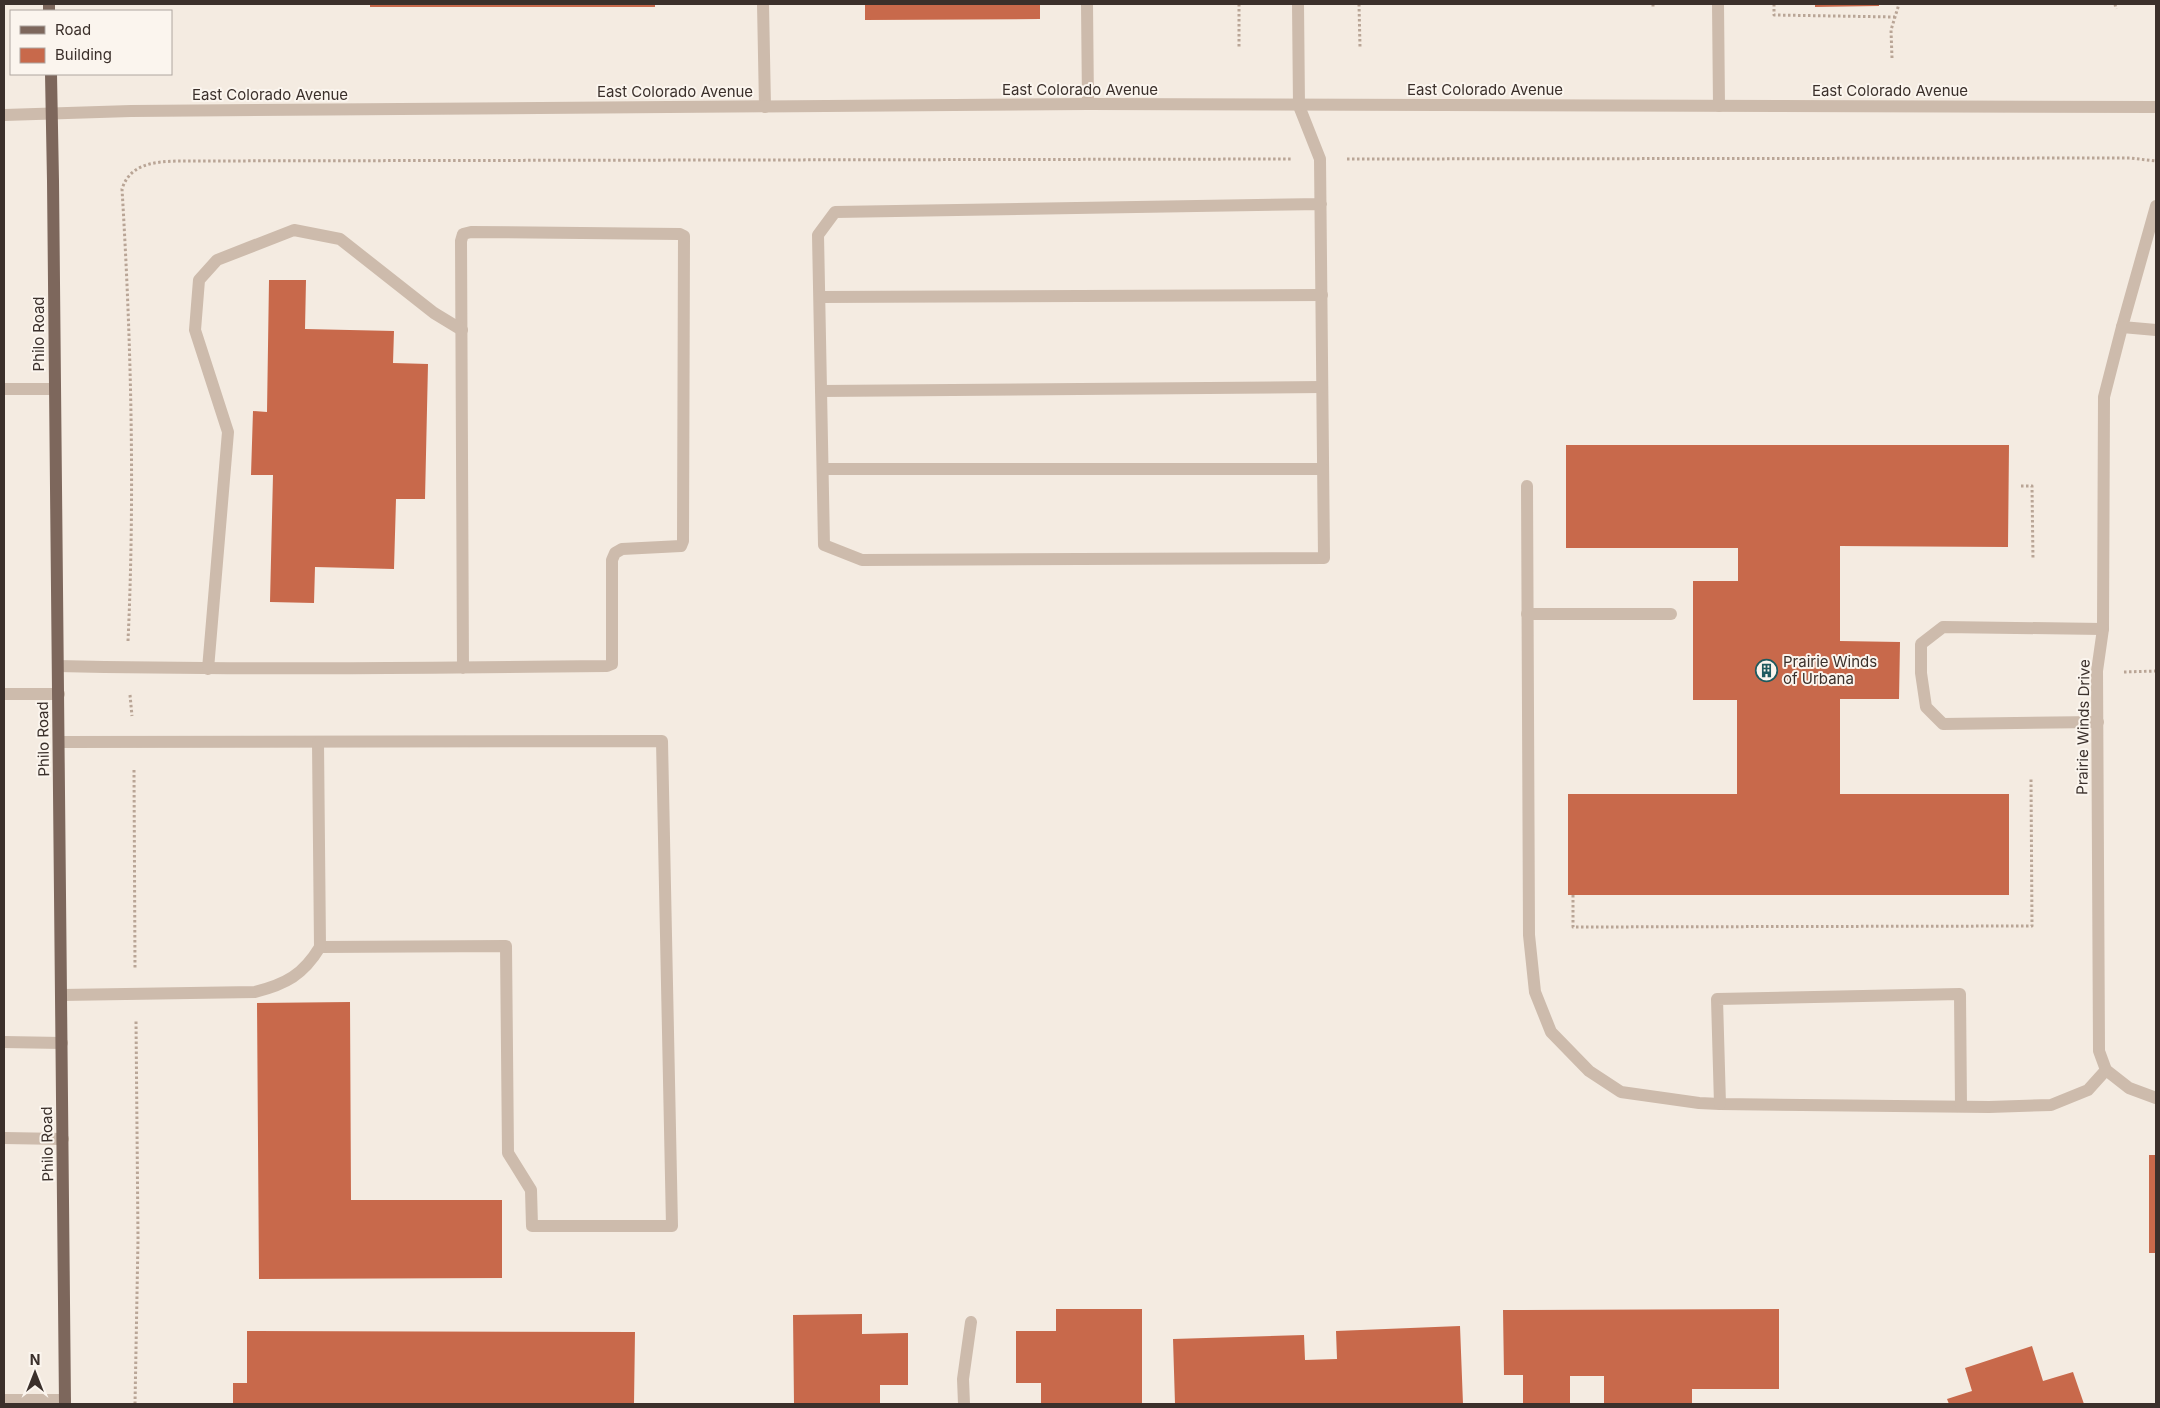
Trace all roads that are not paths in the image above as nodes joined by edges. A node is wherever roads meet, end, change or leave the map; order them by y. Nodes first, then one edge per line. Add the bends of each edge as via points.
1 (763, 4) edge
2 (1087, 4) edge
3 (1298, 4) edge
4 (1718, 4) edge
5 (51, 75) edge
6 (1088, 104) junction
7 (1299, 106) junction
8 (1719, 106) junction
9 (765, 107) junction
10 (2156, 107) edge
11 (52, 114) junction
12 (4, 116) edge
13 (1321, 204) junction
14 (2156, 206) edge
15 (1322, 295) junction
16 (820, 297) junction
17 (2122, 327) junction
18 (462, 330) junction
19 (2156, 330) edge
20 (1322, 387) junction
21 (4, 389) edge
22 (55, 389) junction
23 (821, 391) junction
24 (823, 469) junction
25 (1323, 469) junction
26 (1527, 486) dead end
27 (1527, 614) junction
28 (1672, 614) dead end
29 (2103, 628) junction
30 (58, 666) junction
31 (463, 668) junction
32 (208, 670) junction
33 (4, 694) edge
34 (59, 694) junction
35 (2098, 722) junction
36 (60, 742) junction
37 (318, 743) junction
38 (320, 947) junction
39 (62, 995) junction
40 (4, 1042) edge
41 (62, 1043) junction
42 (2106, 1070) junction
43 (2156, 1098) edge
44 (1720, 1104) junction
45 (1961, 1106) junction
46 (4, 1138) edge
47 (63, 1138) junction
48 (970, 1322) dead end
49 (4, 1400) edge
50 (65, 1402) edge
51 (964, 1404) edge

1 - 9 street
2 - 6 street
3 - 7 street
4 - 8 street
5 - 11 main road, Philo Road
6 - 7 street, East Colorado Avenue
6 - 9 street, East Colorado Avenue
7 - 8 street, East Colorado Avenue
7 - 13 street via 1320,159
8 - 10 street, East Colorado Avenue
9 - 11 street, East Colorado Avenue
11 - 12 street, East Colorado Avenue
11 - 22 main road, Philo Road
13 - 15 street
13 - 16 street via 835,212 818,235
14 - 17 street, Prairie Winds Drive
15 - 16 street
15 - 20 street
16 - 23 street
17 - 19 street
17 - 29 street, Prairie Winds Drive via 2104,397
18 - 31 street
18 - 31 street via 463,234 684,236 681,546 622,549 615,553 612,560 612,664
18 - 32 street via 434,314 340,239 294,230 217,260 199,280 195,330 228,432
20 - 23 street
20 - 25 street
21 - 22 street
22 - 30 main road, Philo Road
23 - 24 street
24 - 25 street
24 - 25 street via 824,545 862,560 901,560 1324,558
26 - 27 street
27 - 28 street
27 - 44 street via 1529,934 1535,992 1551,1032 1589,1071 1621,1092 1699,1104
29 - 35 street, Prairie Winds Drive via 2097,671
29 - 35 street via 1943,627 1922,644 1926,707 1943,724
30 - 32 street
30 - 34 main road, Philo Road
31 - 32 street
33 - 34 street
34 - 36 main road, Philo Road
35 - 42 street, Prairie Winds Drive via 2099,1052
36 - 37 street
36 - 39 main road, Philo Road
37 - 38 street
37 - 38 street via 662,741 672,1226 532,1226 532,1190 508,1154 506,946
38 - 39 street via 298,974 279,986 255,992
39 - 41 main road, Philo Road
40 - 41 street
41 - 47 main road, Philo Road
42 - 43 street via 2128,1088
42 - 45 street via 2088,1090 2051,1105
44 - 45 street
44 - 45 street via 1717,999 1960,994
46 - 47 street
47 - 50 main road, Philo Road
48 - 51 street via 963,1379
49 - 50 street

